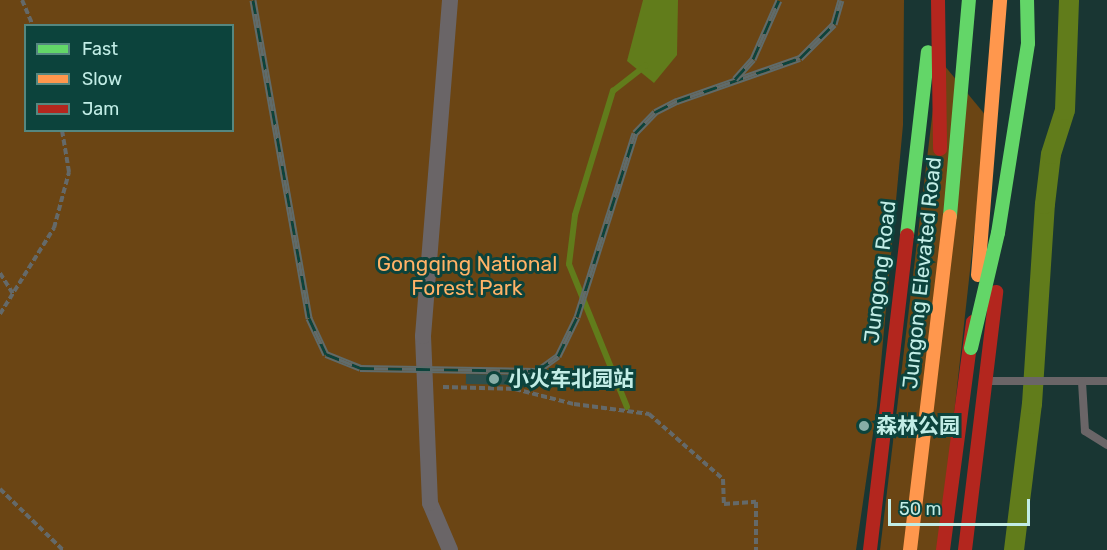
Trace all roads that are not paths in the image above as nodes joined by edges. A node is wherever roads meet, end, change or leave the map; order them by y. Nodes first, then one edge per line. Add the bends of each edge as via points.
1 (450, 0) edge
2 (936, 0) edge
3 (969, 0) edge
4 (1000, 0) edge
5 (1018, 0) edge
6 (1027, 0) edge
7 (946, 268) junction
8 (971, 348) junction
9 (986, 381) junction
10 (1107, 381) edge
11 (1082, 382) junction
12 (1107, 446) edge
13 (450, 550) edge
14 (870, 550) edge
15 (910, 550) edge
16 (943, 550) edge
17 (965, 550) edge

1 - 13 street via 423,336 430,503
2 - 7 main road
2 - 14 main road, Jungong Road
3 - 7 main road, Jungong Elevated Road
4 - 8 main road, bridge
5 - 9 main road via 1017,70
6 - 8 main road, bridge via 1028,43 998,233
7 - 15 main road, Jungong Elevated Road
8 - 16 main road
9 - 11 lane
9 - 17 main road
10 - 11 lane
11 - 12 lane via 1085,431

